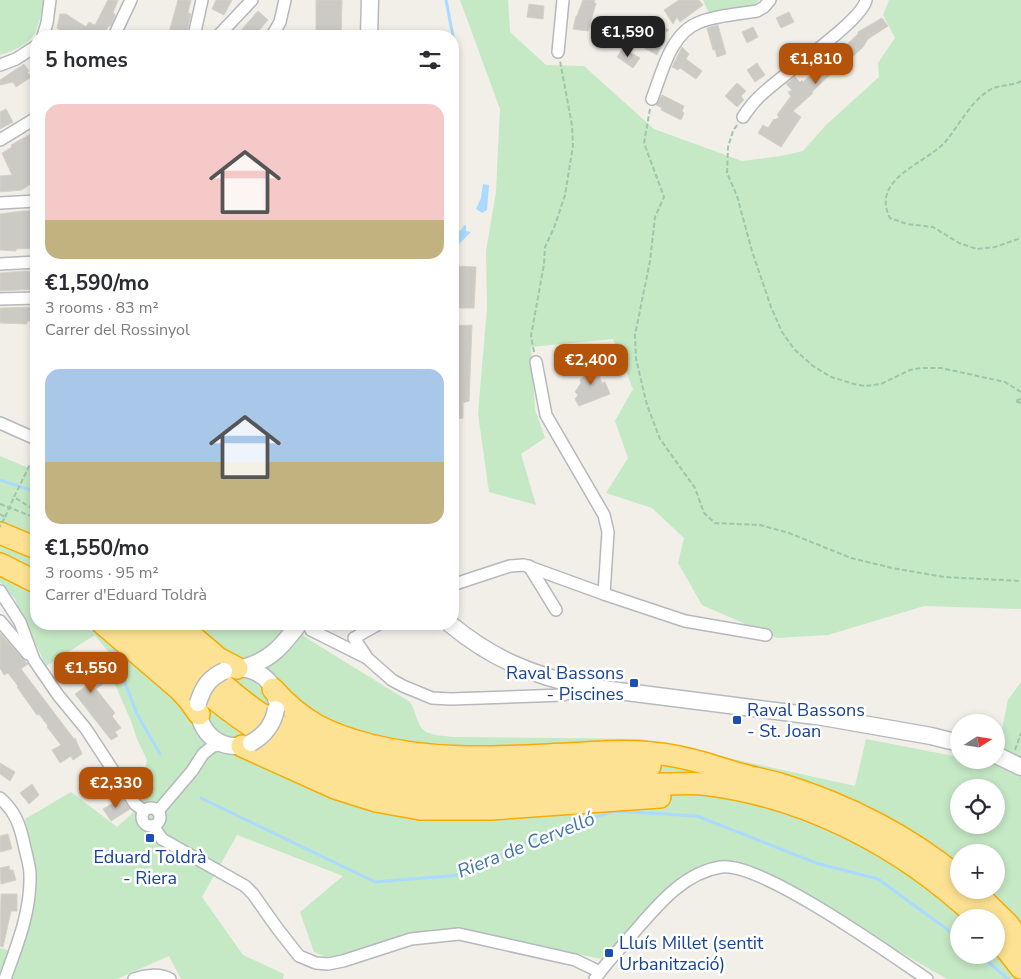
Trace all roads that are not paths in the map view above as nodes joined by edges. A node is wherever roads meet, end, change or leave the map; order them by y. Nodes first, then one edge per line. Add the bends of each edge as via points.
1 (50, 0) edge
2 (131, 0) edge
3 (202, 0) edge
4 (252, 0) edge
5 (278, 0) edge
6 (285, 0) edge
7 (370, 0) edge
8 (563, 0) edge
9 (770, 0) edge
10 (866, 0) edge
11 (45, 30) edge
12 (118, 30) edge
13 (195, 30) edge
14 (224, 30) edge
15 (274, 30) edge
16 (275, 30) edge
17 (369, 30) edge
18 (30, 50) edge
19 (558, 52) road end
20 (0, 65) edge
21 (652, 99) road end
22 (743, 117) road end
23 (30, 122) edge
24 (0, 140) edge
25 (30, 201) edge
26 (0, 204) edge
27 (30, 262) edge
28 (0, 264) edge
29 (30, 298) edge
30 (0, 300) edge
31 (536, 362) road end
32 (0, 423) edge
33 (30, 436) edge
34 (3, 522) edge
35 (30, 532) edge
36 (30, 543) edge
37 (0, 549) edge
38 (30, 563) edge
39 (0, 564) edge
40 (529, 566) junction
41 (30, 579) edge
42 (459, 583) edge
43 (0, 591) edge
44 (604, 594) junction
45 (556, 610) dead end
46 (0, 621) edge
47 (110, 630) edge
48 (135, 630) edge
49 (162, 630) edge
50 (185, 630) edge
51 (301, 630) edge
52 (311, 630) edge
53 (368, 630) edge
54 (458, 630) edge
55 (766, 635) dead end
56 (284, 643) junction
57 (367, 658) junction
58 (34, 660) junction
59 (235, 669) junction
60 (588, 687) junction
61 (274, 699) junction
62 (201, 716) junction
63 (950, 741) edge
64 (239, 744) junction
65 (198, 760) junction
66 (735, 772) junction
67 (0, 798) edge
68 (789, 804) junction
69 (158, 811) junction
70 (144, 812) junction
71 (152, 826) junction
72 (950, 871) edge
73 (969, 909) edge
74 (1005, 931) edge
75 (1005, 937) edge
76 (1021, 941) edge
77 (1021, 968) edge
78 (598, 975) edge
79 (5, 979) edge
80 (134, 979) edge
81 (170, 979) edge
82 (926, 979) edge

1 - 11 street
2 - 12 street
3 - 13 street
4 - 14 street
5 - 15 street
6 - 16 street
7 - 17 street
8 - 19 street
9 - 21 street via 758,11 712,18 690,27 673,48
10 - 22 street via 859,12 836,33 757,98
18 - 20 street
23 - 24 street
25 - 26 street
27 - 28 street
29 - 30 street
31 - 44 street via 546,415 604,515 608,532
32 - 33 street
34 - 35 highway
34 - 36 highway
37 - 38 highway
39 - 41 highway
40 - 42 street via 510,566
40 - 44 street
40 - 45 street
43 - 58 street via 20,622
44 - 55 street via 685,621
46 - 58 street
47 - 62 highway via 180,690
48 - 68 highway via 249,725 298,754 334,770 377,782 458,793 702,784
49 - 66 highway via 256,710 325,748 384,766 433,774 675,766
50 - 59 highway
51 - 56 street
52 - 57 street
53 - 57 street via 354,638
54 - 60 street via 517,667
56 - 59 street via 265,660
56 - 61 street via 275,665
57 - 60 street via 392,680 432,698 563,695
58 - 70 street via 86,729 135,804
59 - 61 street via 261,675
59 - 62 street, bridge via 209,680 202,691
60 - 63 street via 823,717
61 - 64 street, bridge via 269,728 264,734
61 - 66 highway via 300,716 350,740 419,755 480,758 639,752 692,759
62 - 64 street via 216,740
62 - 65 street via 204,741
64 - 65 street via 216,745
64 - 68 highway via 335,788 376,801 420,809 491,809 661,797
65 - 69 street via 192,772
66 - 72 highway via 788,787 866,817
67 - 79 street via 20,824 30,873 24,926
68 - 73 highway via 878,843 924,873
69 - 70 street via 150,808
69 - 71 street via 159,820
70 - 71 street via 144,822
71 - 78 street via 162,839 244,886 300,956 308,960 328,964 411,939 459,934 575,960
74 - 76 highway
75 - 77 highway
78 - 82 street via 665,898 699,874 723,867 748,871 813,904
80 - 81 street via 146,975

